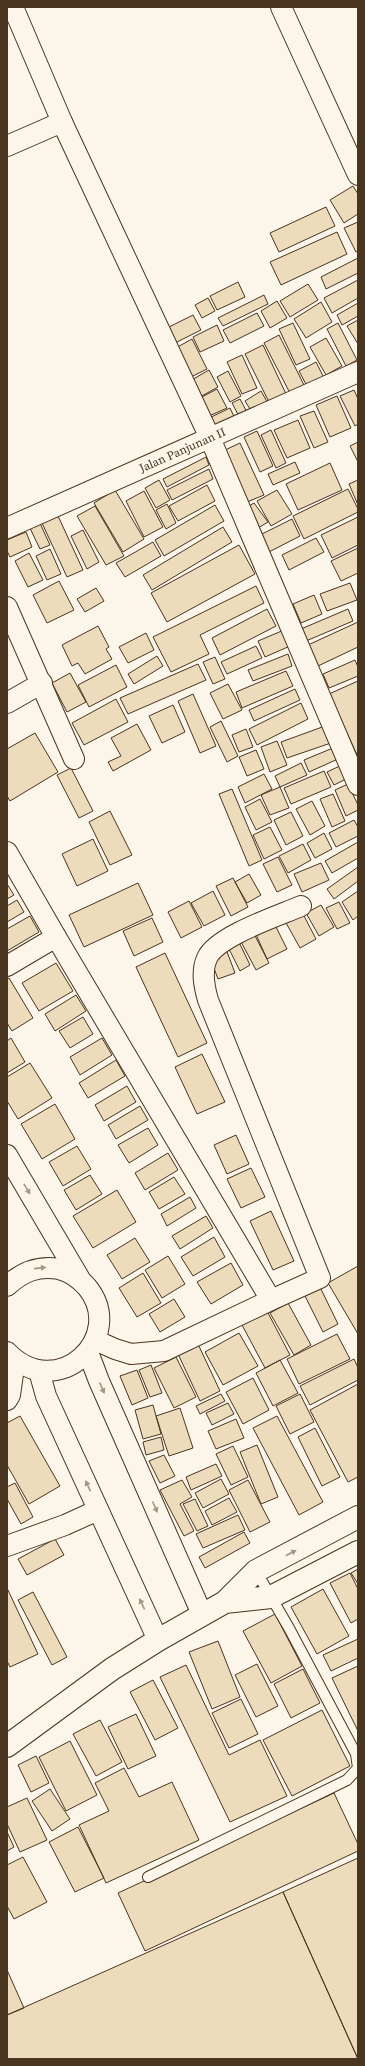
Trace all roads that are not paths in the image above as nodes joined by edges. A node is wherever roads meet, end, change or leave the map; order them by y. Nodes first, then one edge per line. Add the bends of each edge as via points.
1 (13, 7) edge
2 (281, 7) edge
3 (62, 122) junction
4 (7, 146) edge
5 (358, 175) edge
6 (358, 372) edge
7 (210, 438) junction
8 (7, 528) edge
9 (7, 607) edge
10 (42, 683) junction
11 (7, 703) edge
12 (74, 759) dead end
13 (358, 785) edge
14 (7, 852) edge
15 (300, 906) dead end
16 (56, 937) junction
17 (7, 966) edge
18 (7, 1155) edge
19 (80, 1279) junction
20 (7, 1286) edge
21 (271, 1300) junction
22 (91, 1346) junction
23 (11, 1356) edge
24 (39, 1371) junction
25 (7, 1400) edge
26 (98, 1510) junction
27 (358, 1517) edge
28 (7, 1546) edge
29 (358, 1552) edge
30 (256, 1571) junction
31 (271, 1597) junction
32 (225, 1602) junction
33 (202, 1614) junction
34 (158, 1640) junction
35 (7, 1746) edge
36 (358, 1768) edge
37 (148, 1877) dead end

1 - 3 street
2 - 5 street
3 - 4 street
3 - 7 street
6 - 7 street, Jalan Panjunan II
7 - 8 street, Jalan Panjunan II
7 - 13 street
9 - 10 street
10 - 11 street
10 - 12 street
14 - 16 street
15 - 21 street via 220,942 207,957 204,971 208,1000 320,1278
16 - 17 street
16 - 21 street
18 -> 19 street
20 -> 19 street via 18,1276 33,1269 50,1267 66,1271
19 - 22 street via 91,1292 97,1307 99,1324
21 - 22 street via 164,1351 131,1354
22 - 24 street via 74,1364 57,1370
22 -> 33 street via 99,1381
23 - 24 street via 27,1367
23 - 25 street via 10,1395
26 -> 24 street via 46,1396
26 - 28 street
34 -> 26 street
30 -> 27 main road
29 - 31 main road
30 - 31 lane
30 - 32 main road
31 - 32 main road
31 - 36 lane via 356,1754
32 - 33 main road
33 - 34 main road
34 - 35 main road via 112,1669
36 - 37 lane via 347,1780

